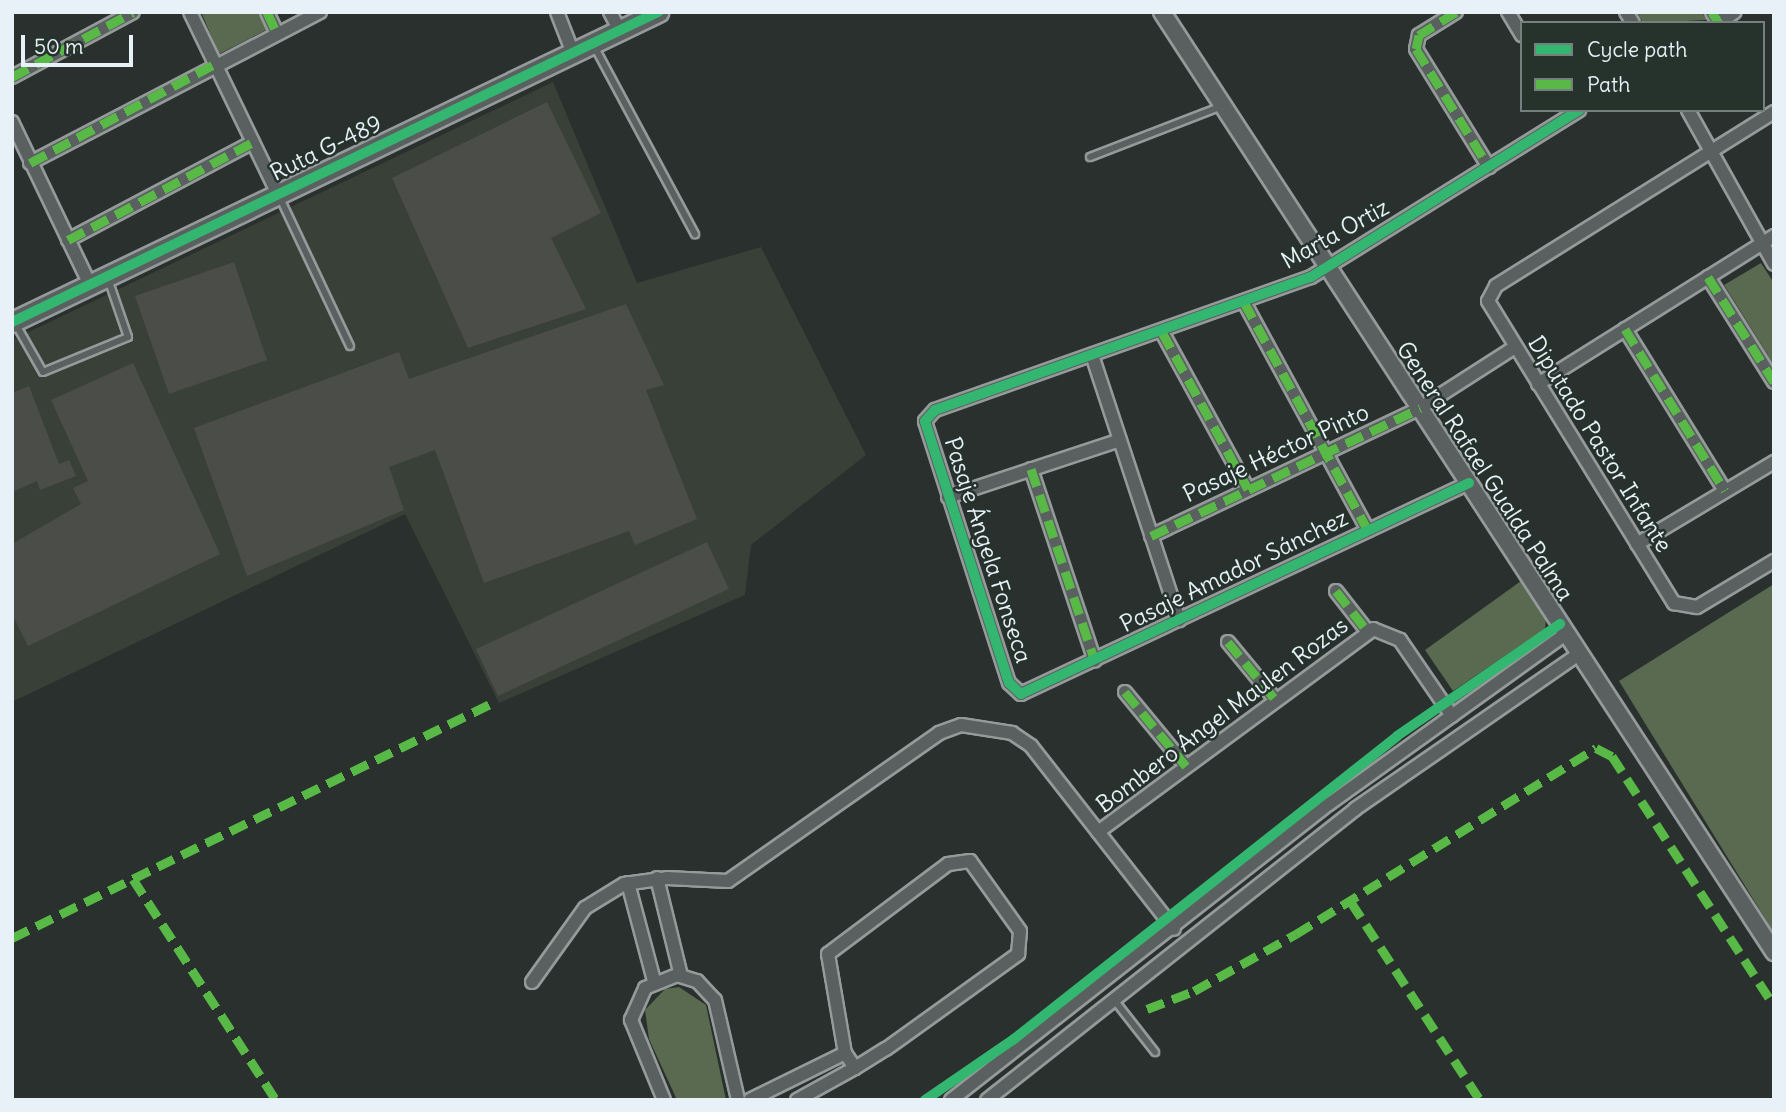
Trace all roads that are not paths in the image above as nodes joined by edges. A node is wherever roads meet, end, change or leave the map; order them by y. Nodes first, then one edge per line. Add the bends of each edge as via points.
1 (133, 12) edge
2 (190, 12) edge
3 (267, 12) edge
4 (320, 12) edge
5 (557, 12) edge
6 (610, 12) edge
7 (658, 12) edge
8 (1162, 12) edge
9 (1456, 12) edge
10 (1508, 12) edge
11 (620, 31) junction
12 (1520, 32) edge
13 (277, 33) junction
14 (593, 44) junction
15 (573, 53) junction
16 (215, 64) junction
17 (12, 77) edge
18 (1223, 106) junction
19 (1573, 112) edge
20 (1689, 112) edge
21 (1774, 112) edge
22 (12, 122) edge
23 (253, 142) junction
24 (1713, 150) junction
25 (1090, 157) dead end
26 (30, 163) junction
27 (1489, 167) junction
28 (278, 194) junction
29 (695, 234) dead end
30 (1774, 236) edge
31 (68, 240) junction
32 (1761, 244) junction
33 (1774, 264) edge
34 (1327, 268) junction
35 (1709, 277) junction
36 (98, 281) junction
37 (1244, 302) junction
38 (13, 321) edge
39 (1625, 330) junction
40 (1163, 332) junction
41 (350, 346) dead end
42 (1515, 347) junction
43 (1093, 358) junction
44 (1774, 382) edge
45 (1538, 384) junction
46 (1420, 408) junction
47 (926, 417) joint
48 (1119, 440) junction
49 (1326, 453) junction
50 (1774, 462) edge
51 (1031, 469) junction
52 (1469, 483) junction
53 (1248, 489) junction
54 (1725, 491) junction
55 (948, 497) junction
56 (1368, 530) junction
57 (1151, 536) junction
58 (1637, 544) junction
59 (1774, 561) edge
60 (1336, 591) dead end
61 (1179, 620) junction
62 (1368, 632) junction
63 (1566, 634) junction
64 (1228, 642) dead end
65 (1579, 654) junction
66 (1095, 661) junction
67 (1017, 692) joint
68 (1125, 692) dead end
69 (1275, 699) junction
70 (1452, 716) junction
71 (1186, 766) junction
72 (1098, 832) junction
73 (657, 878) junction
74 (628, 883) junction
75 (1217, 894) junction
76 (1229, 910) junction
77 (1174, 929) junction
78 (1774, 952) edge
79 (681, 976) junction
80 (654, 981) junction
81 (532, 982) dead end
82 (1115, 1001) junction
83 (1155, 1052) dead end
84 (845, 1053) junction
85 (855, 1068) junction
86 (664, 1100) edge
87 (738, 1100) edge
88 (750, 1100) edge
89 (797, 1100) edge
90 (951, 1100) edge
91 (987, 1100) edge

1 - 17 street
2 - 16 street
3 - 13 street
4 - 13 street
5 - 15 street
6 - 11 street
7 - 11 main road, Ruta G-489
8 - 18 main road, General Rafael Gualda Palma
9 - 27 street via 1419,36 1416,49
10 - 12 street
11 - 14 main road, Ruta G-489
13 - 16 street
14 - 15 main road, Ruta G-489
14 - 29 lane
15 - 28 main road, Ruta G-489
16 - 23 street
16 - 26 street
18 - 25 lane
18 - 34 main road, General Rafael Gualda Palma
19 - 27 street, Marta Ortiz
20 - 24 street
21 - 24 street
22 - 26 street
23 - 28 street
23 - 31 street
24 - 32 street
24 - 42 street, Diputado Pastor Infante via 1496,286 1489,297
26 - 31 street
27 - 34 street, Marta Ortiz
28 - 36 main road, Ruta G-489
28 - 41 lane
30 - 32 street
31 - 36 street
32 - 33 street
32 - 35 street
34 - 37 street, Marta Ortiz
34 - 46 main road, General Rafael Gualda Palma
35 - 39 street
35 - 44 street
36 - 38 main road, Ruta G-489
36 - 38 lane via 128,337 43,372
37 - 40 street, Marta Ortiz
37 - 49 street
39 - 45 street
39 - 54 street
40 - 43 street, Marta Ortiz
40 - 53 street
42 - 45 street, Diputado Pastor Infante
42 - 46 street, Pasaje Héctor Pinto
43 - 47 street, Marta Ortiz
43 - 48 street
45 - 58 street, Diputado Pastor Infante
46 - 49 street, Pasaje Héctor Pinto
46 - 52 main road, General Rafael Gualda Palma
47 - 55 street, Pasaje Ángela Fonseca
48 - 51 street
48 - 57 street
49 - 53 street, Pasaje Héctor Pinto
49 - 56 street
50 - 54 street
51 - 55 street
51 - 66 street
52 - 56 street, Pasaje Amador Sánchez
52 - 63 main road, General Rafael Gualda Palma
53 - 57 street, Pasaje Héctor Pinto
54 - 58 street
55 - 67 street, Pasaje Ángela Fonseca
56 - 61 street, Pasaje Amador Sánchez
57 - 61 street
58 - 59 street, Diputado Pastor Infante via 1682,608 1697,607
60 - 62 street
61 - 66 street, Pasaje Amador Sánchez
62 - 69 street, Bombero Ángel Maulen Rozas
62 - 70 street, Bombero Ángel Maulen Rozas via 1383,629 1400,640
63 - 65 main road, General Rafael Gualda Palma
63 - 70 street
64 - 69 street
65 - 76 street via 1355,809
65 - 78 main road, General Rafael Gualda Palma
66 - 67 street, Pasaje Amador Sánchez via 1029,693
68 - 71 street
69 - 71 street, Bombero Ángel Maulen Rozas
70 - 75 street
71 - 72 street, Bombero Ángel Maulen Rozas
72 - 73 street via 1031,746 1012,733 961,725 939,733 735,877
72 - 77 street
73 - 74 street
73 - 79 street
74 - 80 street
74 - 81 street via 585,908
75 - 76 street
75 - 77 street
76 - 82 street
77 - 90 street
79 - 80 street
79 - 87 street via 698,981 715,1000
80 - 86 street via 635,1002 631,1020
82 - 83 lane
82 - 91 street
84 - 85 street
84 - 85 street via 828,954 947,864 970,861 1020,931 1021,950
84 - 88 street
85 - 89 street

